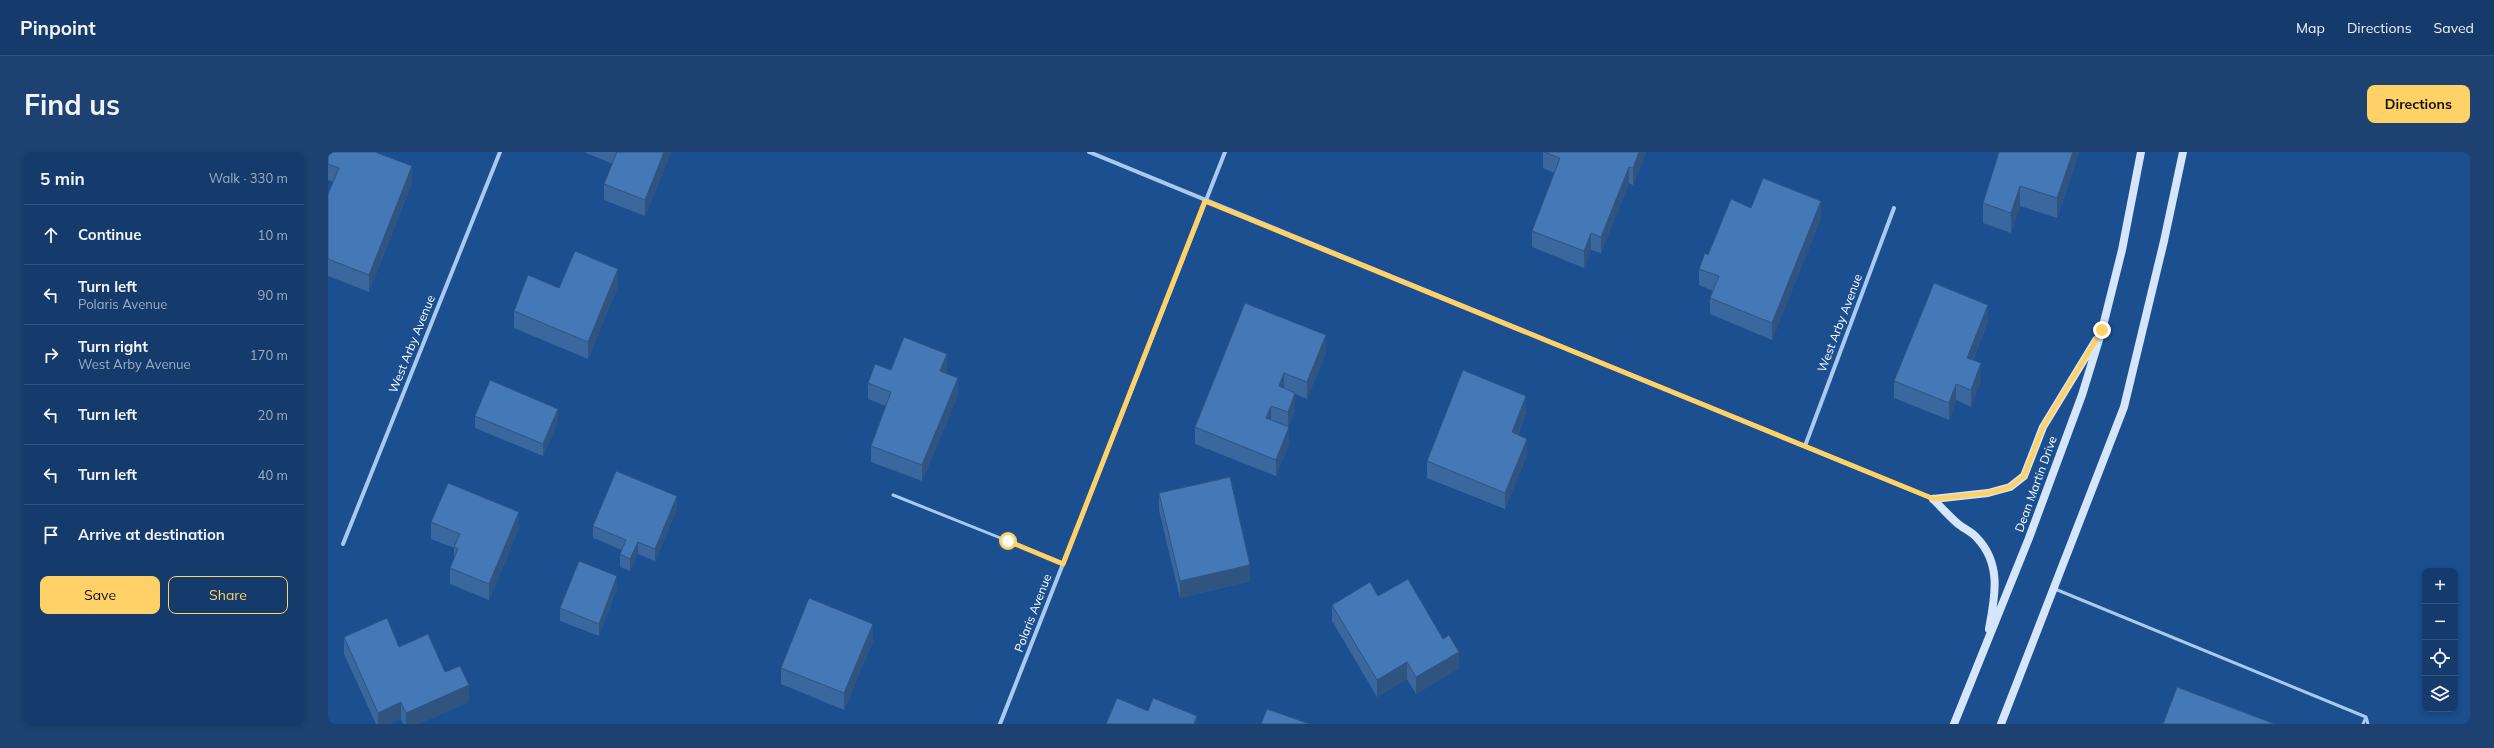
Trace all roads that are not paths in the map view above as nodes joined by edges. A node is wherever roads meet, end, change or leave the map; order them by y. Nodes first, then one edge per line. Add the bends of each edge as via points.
1 (500, 152) edge
2 (1090, 152) edge
3 (1225, 152) edge
4 (2141, 152) edge
5 (2183, 152) edge
6 (1205, 201) junction
7 (1894, 208) dead end
8 (2102, 330) junction
9 (1805, 446) junction
10 (893, 495) dead end
11 (1934, 499) junction
12 (343, 544) dead end
13 (1063, 564) junction
14 (2055, 589) junction
15 (1985, 649) junction
16 (2366, 717) junction
17 (1000, 724) edge
18 (1954, 724) edge
19 (2001, 724) edge
20 (2363, 724) edge
21 (2368, 724) edge

1 - 12 street, West Arby Avenue
2 - 6 street
3 - 6 street, Polaris Avenue
4 - 8 main road, Dean Martin Drive via 2122,250
5 - 14 main road via 2124,407
6 - 9 street
6 - 13 street, Polaris Avenue
7 - 9 street, West Arby Avenue
8 - 11 main road via 2043,427 2024,476 2010,487 1988,493
8 - 15 main road, Dean Martin Drive via 2082,395
9 - 11 street
10 - 13 lane
11 - 15 main road via 1977,538 1989,554 1995,572 1995,600
13 - 17 street, Polaris Avenue
14 - 16 lane
14 - 19 main road
15 - 18 main road, Dean Martin Drive
16 - 20 lane
16 - 21 lane

